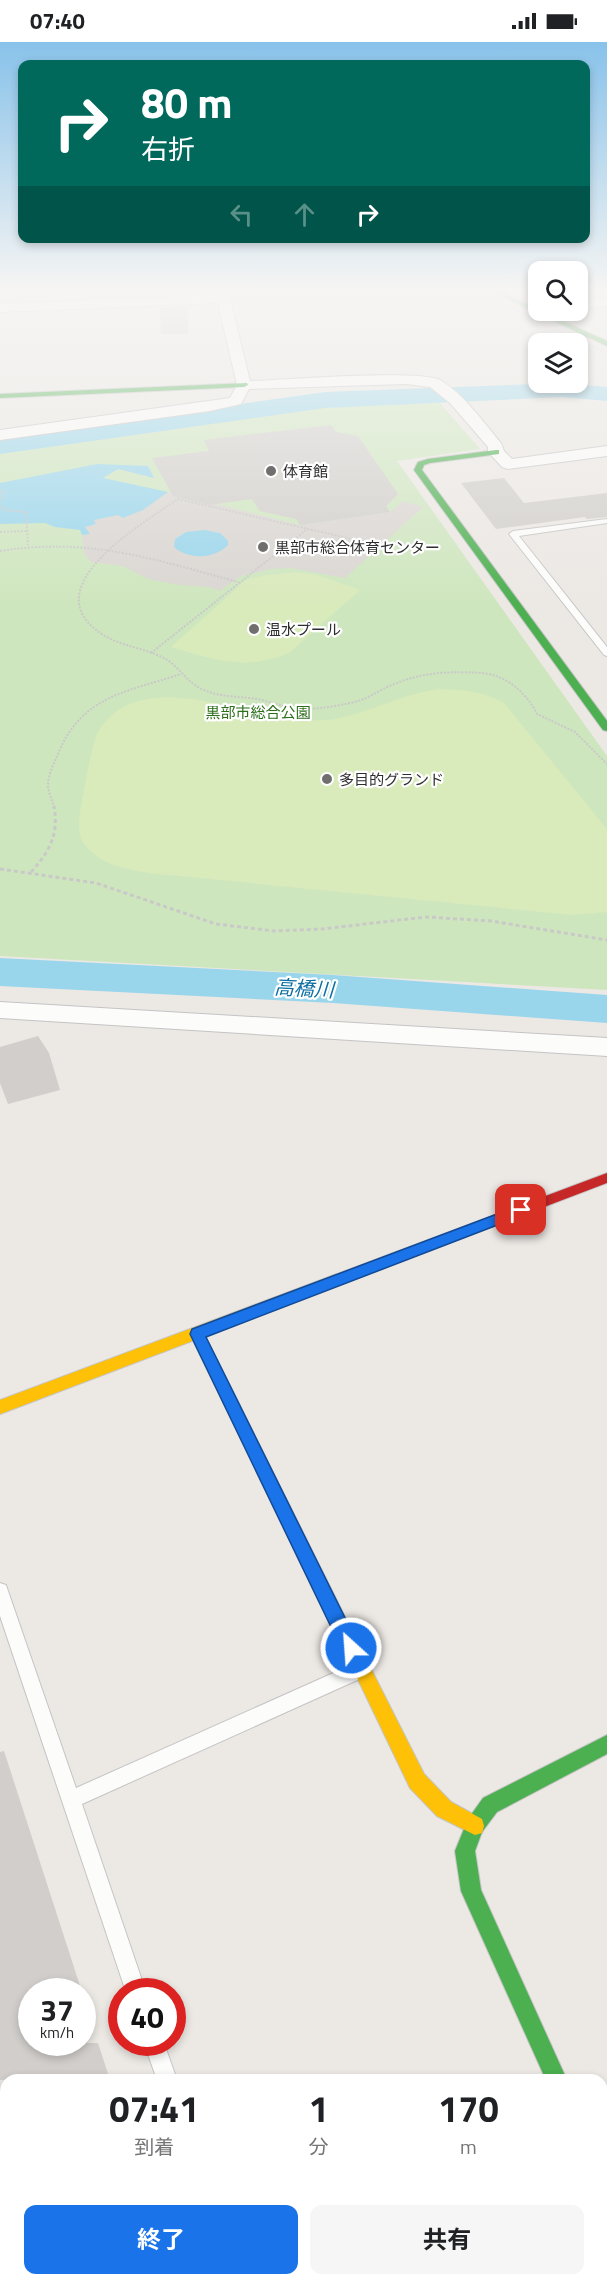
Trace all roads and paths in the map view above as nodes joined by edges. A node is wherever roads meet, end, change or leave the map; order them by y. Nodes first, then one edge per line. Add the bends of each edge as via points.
1 (239, 396) edge
2 (450, 396) edge
3 (0, 435) edge
4 (607, 451) edge
5 (496, 452) junction
6 (0, 490) edge
7 (0, 504) edge
8 (607, 521) edge
9 (306, 530) junction
10 (27, 531) junction
11 (0, 532) edge
12 (28, 545) junction
13 (392, 548) dead end
14 (109, 549) junction
15 (0, 551) edge
16 (238, 582) junction
17 (150, 653) junction
18 (607, 653) edge
19 (181, 674) junction
20 (607, 728) edge
21 (607, 764) edge
22 (0, 869) edge
23 (31, 872) junction
24 (607, 940) edge
25 (0, 1010) edge
26 (31, 1011) junction
27 (0, 1021) edge
28 (607, 1047) edge
29 (607, 1178) edge
30 (197, 1334) junction
31 (0, 1407) edge
32 (0, 1591) edge
33 (361, 1669) junction
34 (607, 1744) edge
35 (70, 1800) junction
36 (475, 1826) junction
37 (131, 1978) edge
38 (159, 2056) edge
39 (165, 2074) edge
40 (554, 2074) edge

1 - 3 street via 236,401 210,407
2 - 5 street via 496,446
4 - 5 street via 508,464
5 - 20 street via 428,461 418,470
6 - 7 path via 4,493
7 - 10 path via 4,510 26,512
8 - 18 lane via 513,534
9 - 13 path
9 - 14 path via 178,500
9 - 16 path
10 - 11 path
10 - 12 path
12 - 14 path
12 - 15 path
14 - 16 path
14 - 17 path via 82,581 78,598 82,614 98,632
16 - 17 path
17 - 19 path via 174,664
19 - 21 path via 205,691 309,709 362,700 398,682 422,676 485,673 515,685 537,714 575,732
19 - 23 path via 93,705 71,725 47,786 56,829 50,852
22 - 23 path
23 - 24 path via 96,883 216,924 274,932 426,917 491,921
25 - 26 street
26 - 27 street
26 - 28 street
29 - 30 street
30 - 31 street
30 - 33 street
32 - 35 lane
33 - 35 lane
33 - 36 street via 417,1781 444,1809
34 - 36 street via 490,1805
35 - 37 lane
36 - 40 street via 465,1851 471,1891
38 - 39 lane

